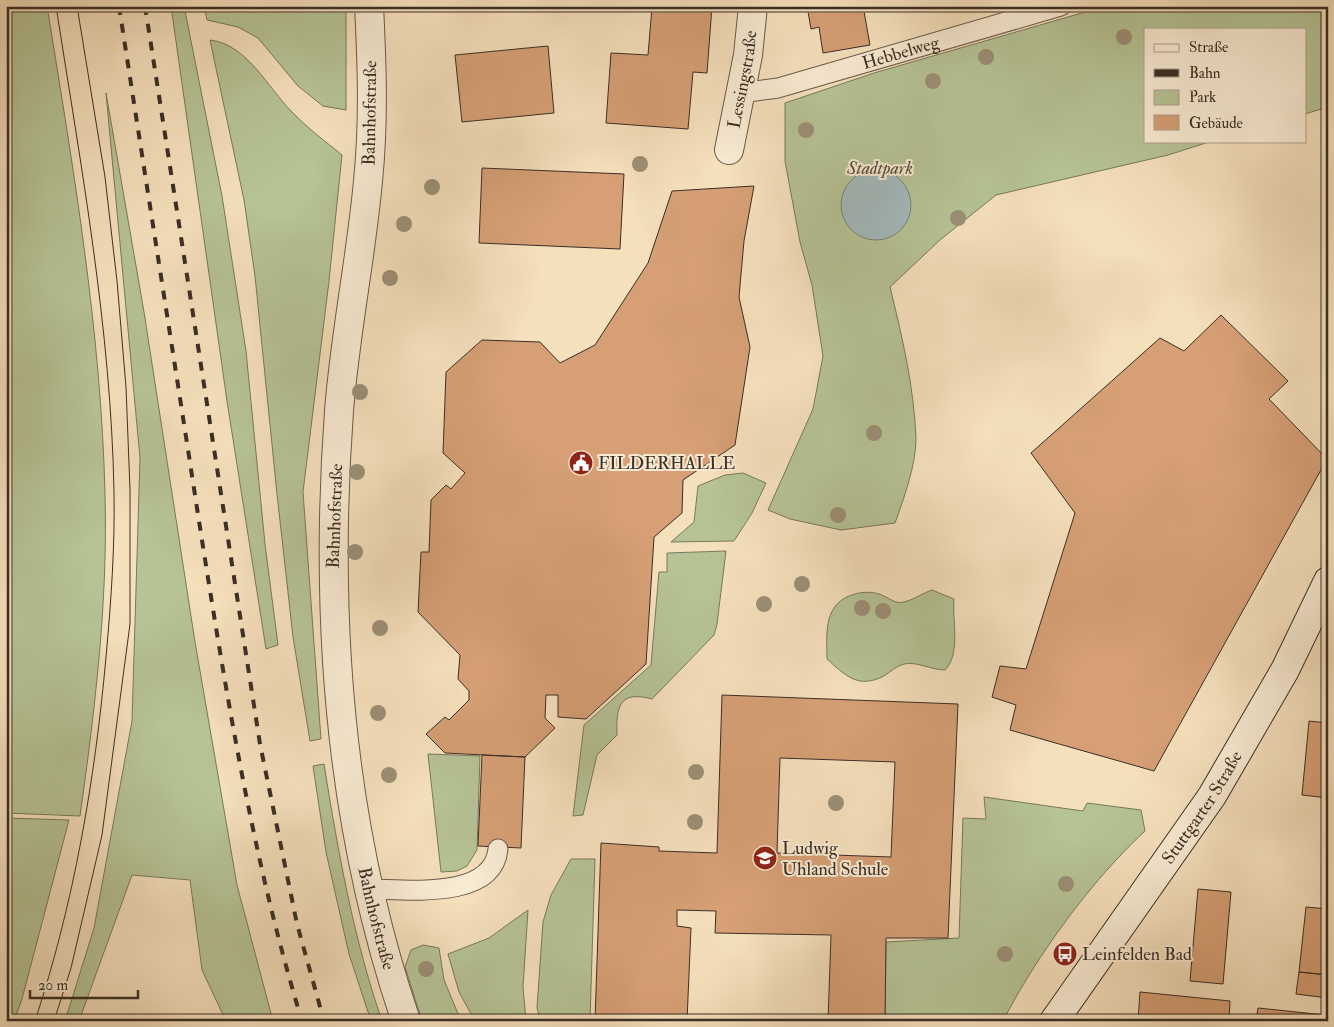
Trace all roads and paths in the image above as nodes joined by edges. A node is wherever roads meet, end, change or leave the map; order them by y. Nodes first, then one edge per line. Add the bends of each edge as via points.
1 (369, 6) edge
2 (753, 6) edge
3 (1061, 6) edge
4 (740, 93) junction
5 (729, 150) dead end
6 (1328, 581) edge
7 (498, 849) dead end
8 (368, 889) junction
9 (406, 1021) edge
10 (1054, 1021) edge

1 - 8 street, Bahnhofstraße via 369,179 340,409 333,536 339,702
2 - 4 street, Lessingstraße
3 - 4 lane, Hebbelweg via 778,88
4 - 5 street, Lessingstraße
6 - 10 street, Stuttgarter Straße via 1285,670 1212,796
7 - 8 lane via 497,859 490,870 465,885 438,889
8 - 9 street, Bahnhofstraße

